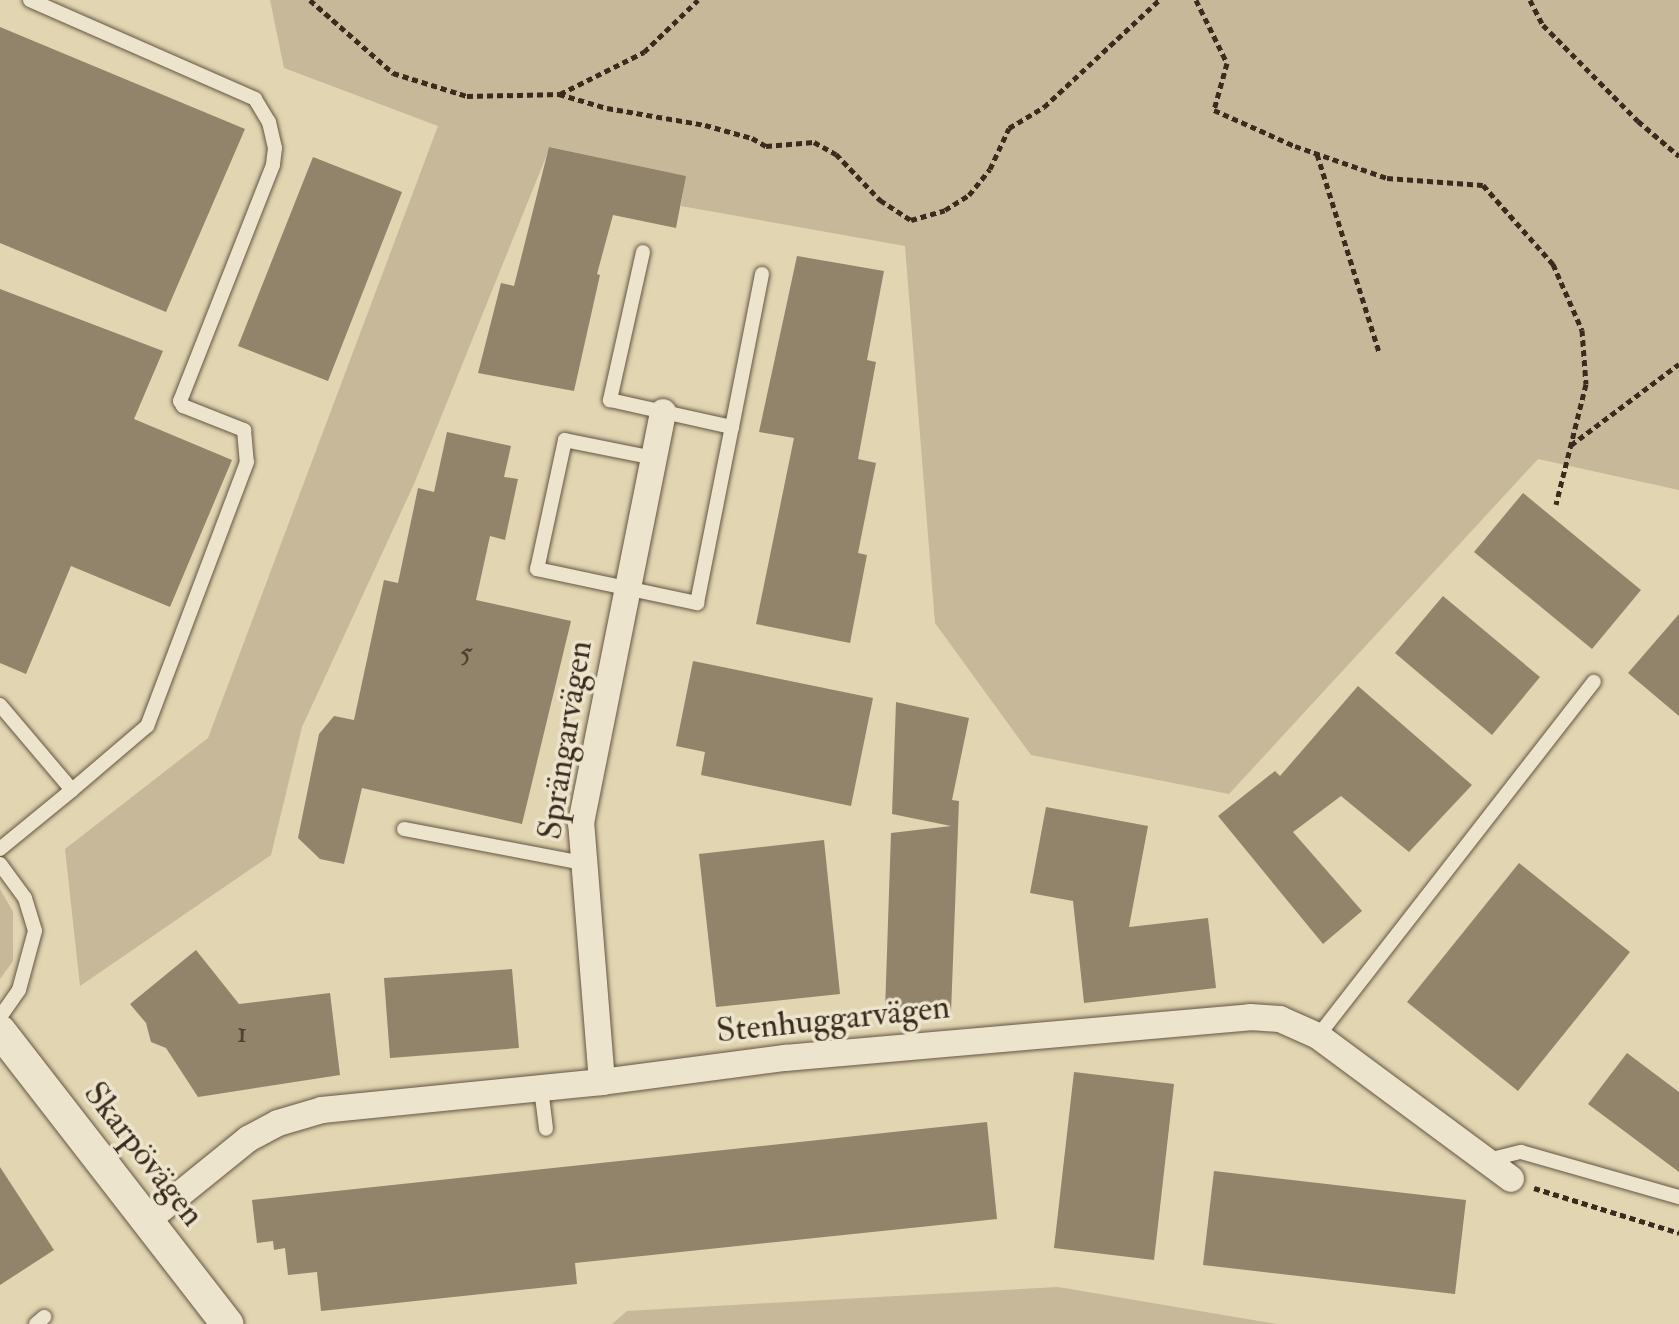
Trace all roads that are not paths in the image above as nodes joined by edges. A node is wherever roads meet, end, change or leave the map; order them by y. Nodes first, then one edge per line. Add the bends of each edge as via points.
1 (30, 0) edge
2 (643, 252) dead end
3 (762, 274) dead end
4 (663, 412) junction
5 (732, 427) junction
6 (654, 458) junction
7 (628, 588) junction
8 (1594, 682) dead end
9 (0, 705) edge
10 (72, 790) junction
11 (404, 829) dead end
12 (0, 849) edge
13 (582, 863) junction
14 (0, 864) edge
15 (0, 1017) edge
16 (0, 1031) edge
17 (1318, 1036) junction
18 (602, 1082) junction
19 (541, 1088) junction
20 (546, 1129) dead end
21 (1488, 1160) junction
22 (1511, 1179) road end
23 (1679, 1197) edge
24 (148, 1220) junction
25 (227, 1324) edge

1 - 10 lane via 255,99 269,122 275,148 273,165 180,401 244,430 247,462 147,726
2 - 4 lane via 610,400
3 - 5 lane
4 - 5 lane
4 - 6 street, Sprängarvägen
5 - 7 lane via 697,603
6 - 7 street, Sprängarvägen
6 - 7 lane via 565,440 537,569
7 - 13 street, Sprängarvägen via 581,823
8 - 17 lane
9 - 10 lane
10 - 12 lane
11 - 13 lane
13 - 18 street, Sprängarvägen
14 - 15 lane via 25,898 35,931 19,990
16 - 24 street, Skarpövägen
17 - 18 street, Stenhuggarvägen via 1280,1019 1205,1018 785,1058
17 - 21 street, Stenhuggarvägen
18 - 19 street, Stenhuggarvägen
19 - 20 lane
19 - 24 street, Stenhuggarvägen via 322,1110 289,1119 248,1139
21 - 22 street, Stenhuggarvägen
21 - 23 lane via 1521,1152
24 - 25 street, Skarpövägen

